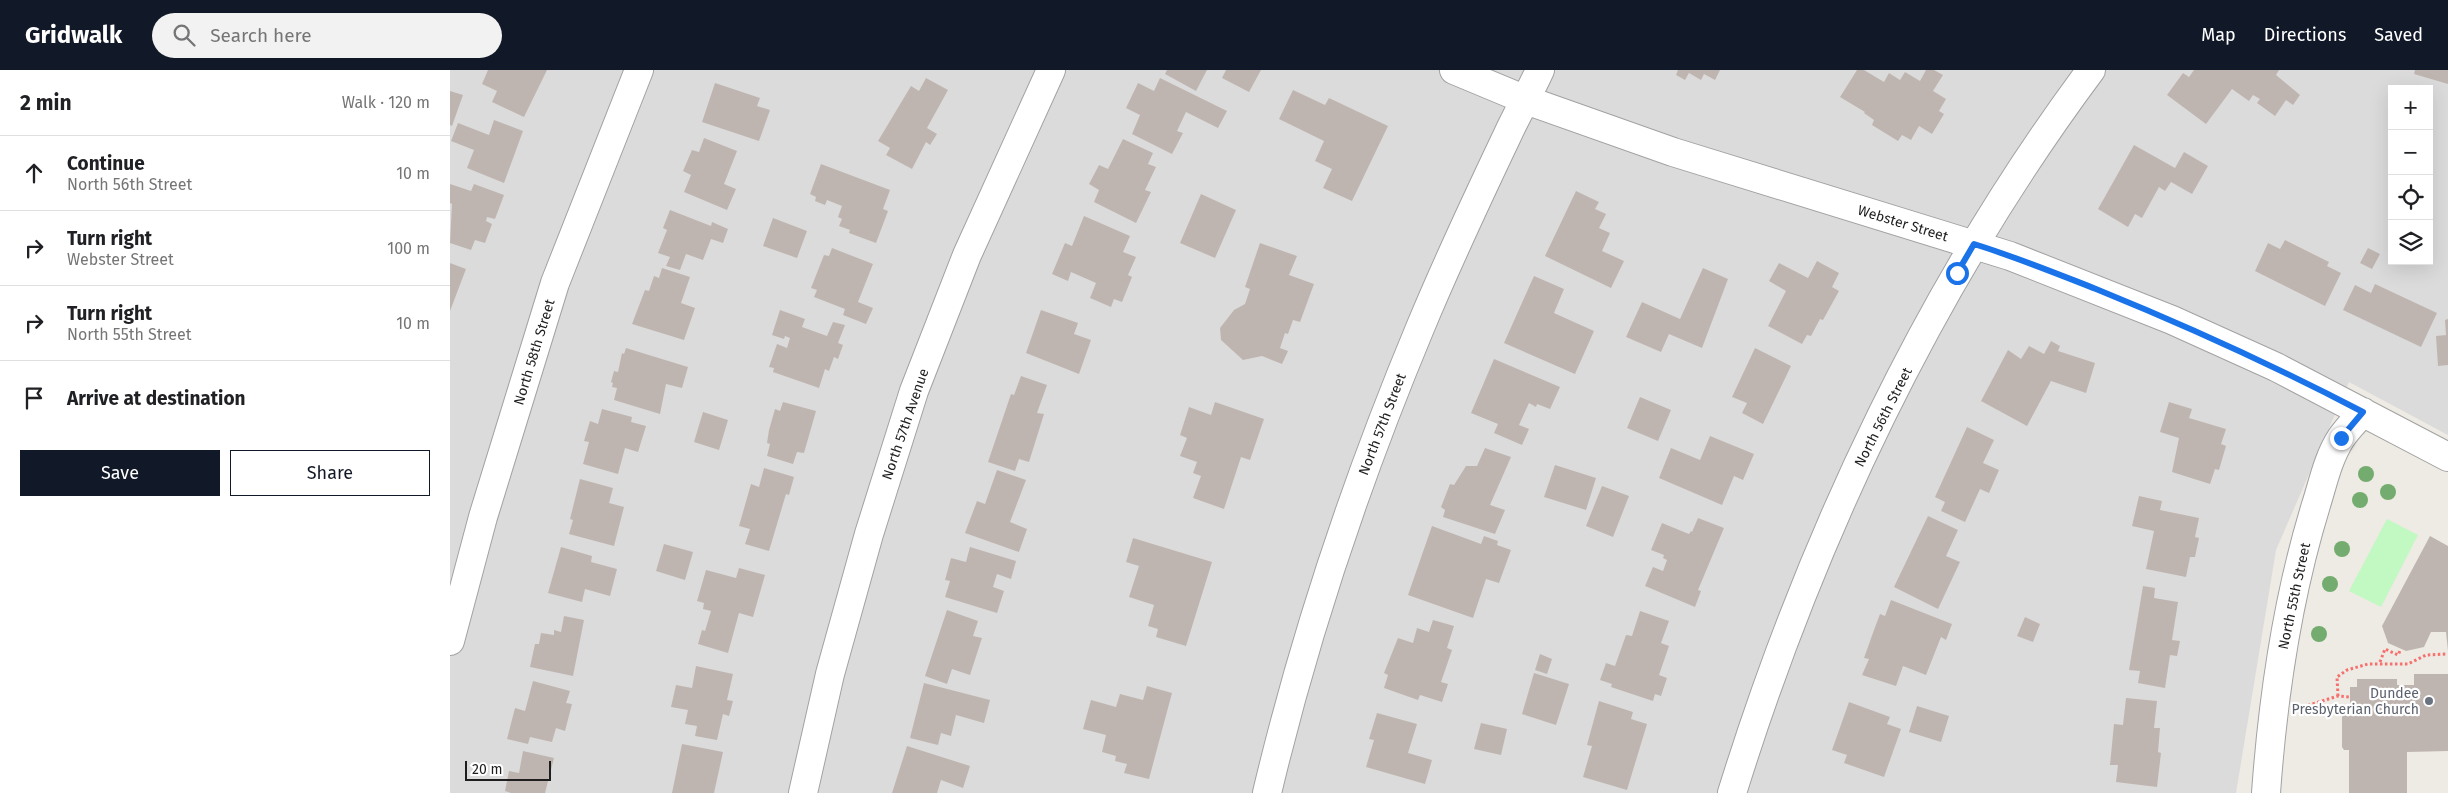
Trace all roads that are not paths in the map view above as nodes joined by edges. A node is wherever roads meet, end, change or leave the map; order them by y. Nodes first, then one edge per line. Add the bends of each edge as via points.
1 (639, 70) edge
2 (1051, 70) edge
3 (1454, 70) edge
4 (1540, 70) edge
5 (2091, 70) edge
6 (1526, 100) junction
7 (1974, 244) junction
8 (2363, 412) junction
9 (2448, 457) edge
10 (450, 641) edge
11 (803, 793) edge
12 (1267, 793) edge
13 (1732, 793) edge
14 (2266, 793) edge

1 - 10 street, North 58th Street via 555,284 483,516
2 - 11 street, North 57th Avenue via 968,255 914,391 830,674
3 - 6 street, Webster Street
4 - 6 street, North 57th Street
5 - 7 street, North 56th Street via 1993,211
6 - 7 street, Webster Street via 1673,152
6 - 12 street, North 57th Street via 1421,326 1373,445 1333,556
7 - 8 street, Webster Street via 2172,320 2276,367
7 - 13 street, North 56th Street via 1885,409 1841,501 1778,655
8 - 9 street, Webster Street
8 - 14 street, North 55th Street via 2341,438 2329,463 2302,554 2276,687

